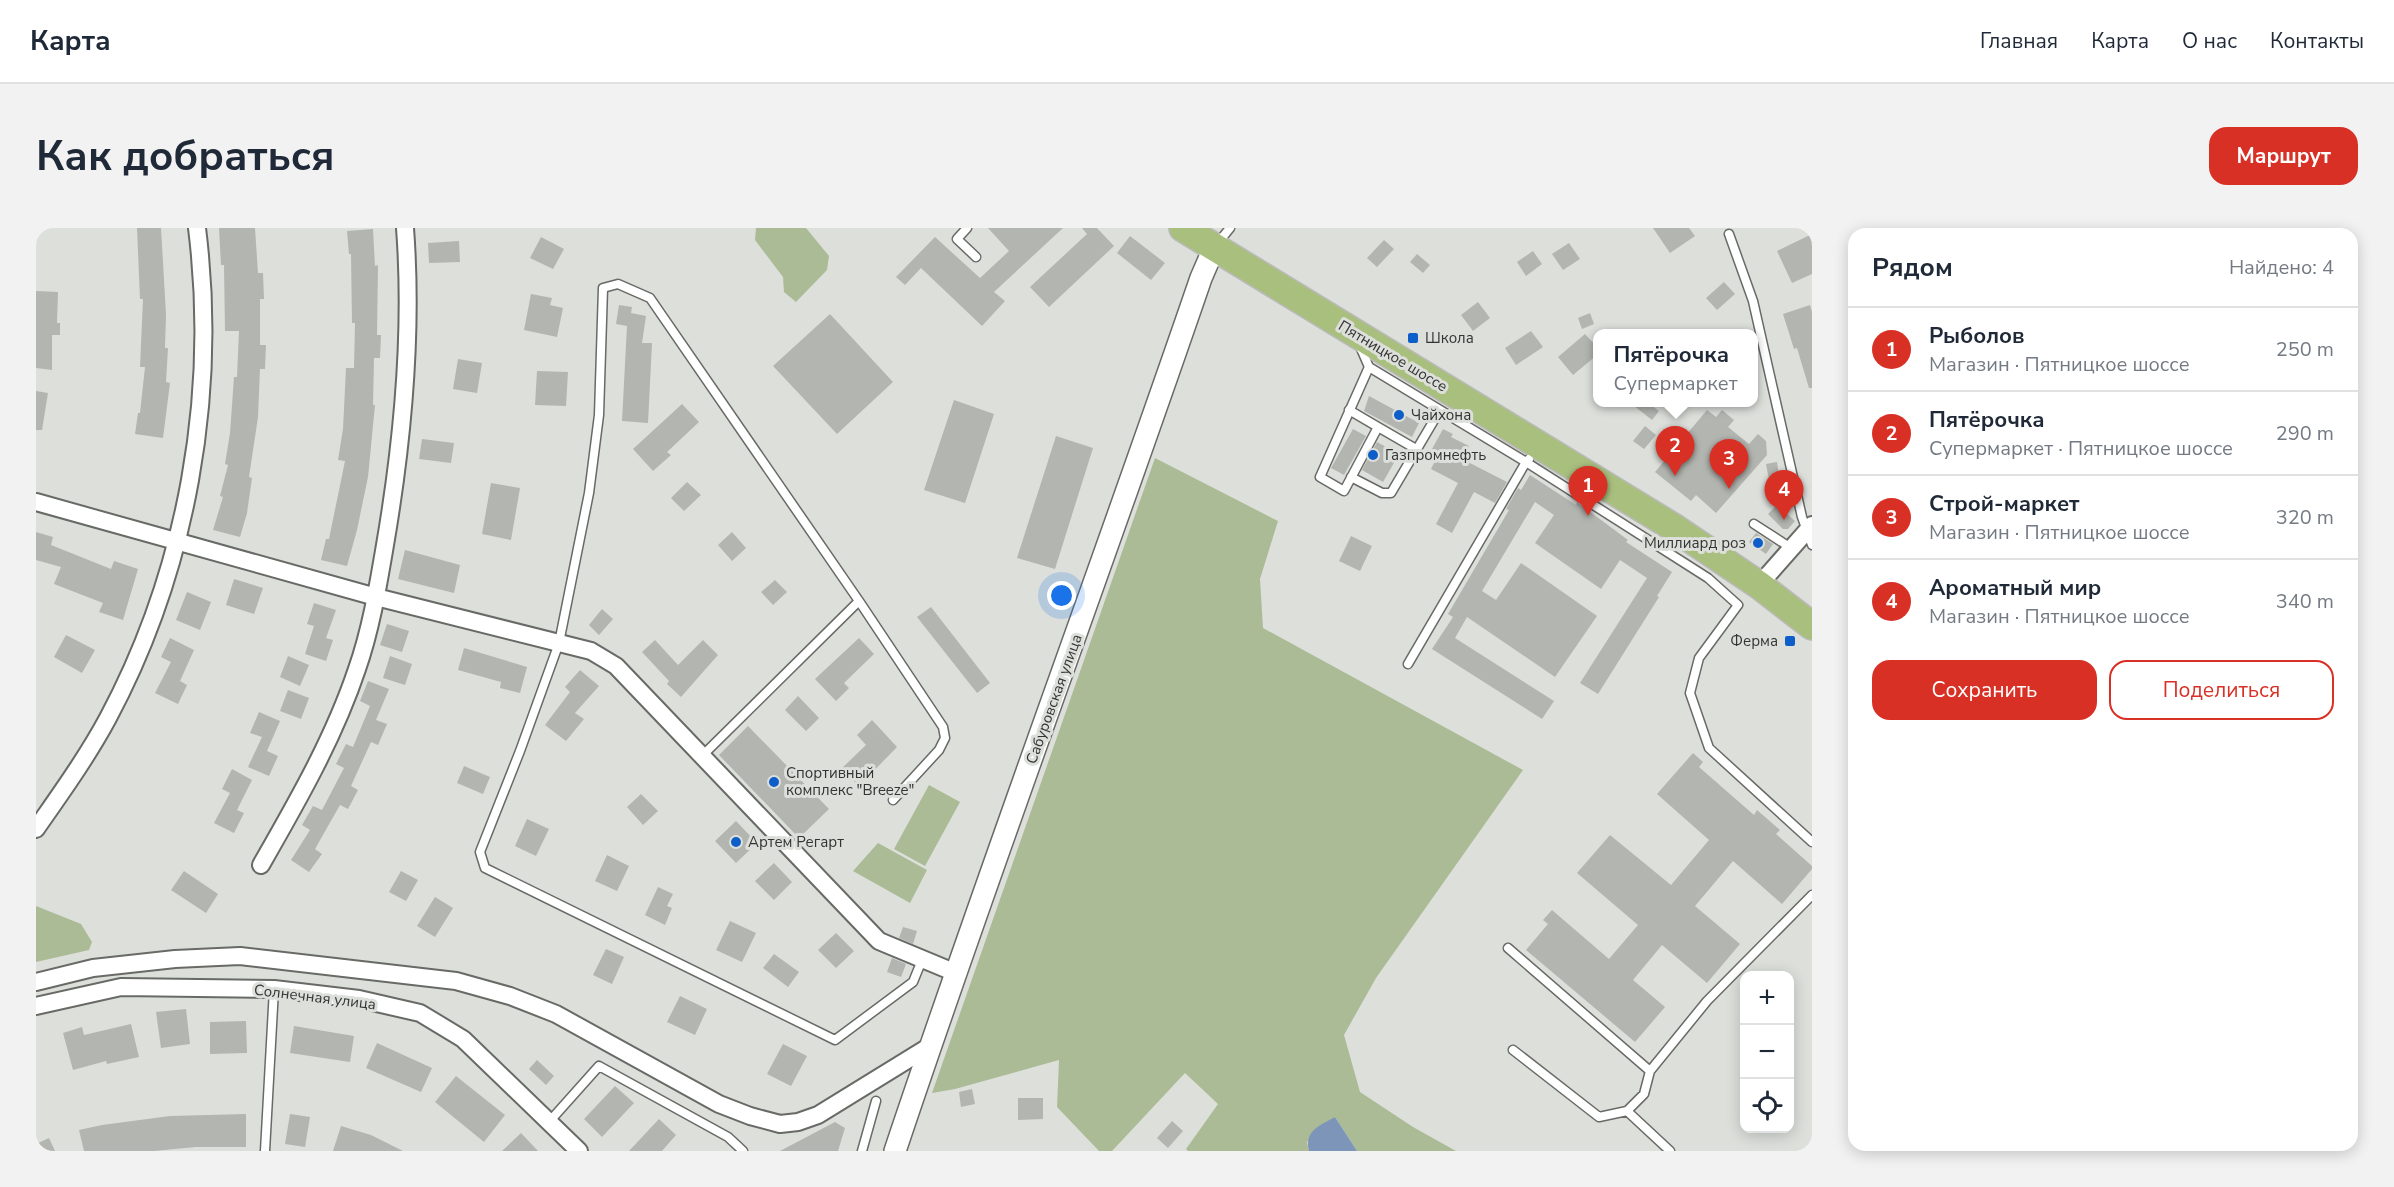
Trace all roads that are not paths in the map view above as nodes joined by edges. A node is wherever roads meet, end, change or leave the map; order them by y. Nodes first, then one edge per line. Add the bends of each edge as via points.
1 (197, 228) edge
2 (405, 228) edge
3 (967, 228) edge
4 (1183, 228) edge
5 (1729, 234) dead end
6 (1222, 238) edge
7 (976, 257) dead end
8 (1354, 333) junction
9 (1369, 367) junction
10 (1349, 410) junction
11 (1440, 410) junction
12 (1378, 427) junction
13 (1416, 449) junction
14 (1532, 453) junction
15 (1351, 477) junction
16 (36, 502) edge
17 (1754, 524) dead end
18 (1810, 533) edge
19 (177, 540) junction
20 (1791, 548) junction
21 (1759, 585) junction
22 (376, 597) junction
23 (859, 601) junction
24 (1812, 626) edge
25 (559, 644) junction
26 (1407, 663) dead end
27 (702, 756) junction
28 (893, 800) dead end
29 (36, 829) edge
30 (1812, 842) edge
31 (261, 865) dead end
32 (1812, 895) edge
33 (1508, 948) dead end
34 (922, 960) junction
35 (956, 973) junction
36 (36, 982) edge
37 (274, 989) junction
38 (36, 1006) edge
39 (930, 1046) junction
40 (1513, 1050) dead end
41 (1650, 1071) junction
42 (876, 1101) dead end
43 (1627, 1111) junction
44 (549, 1122) junction
45 (265, 1151) edge
46 (579, 1151) edge
47 (743, 1151) edge
48 (862, 1151) edge
49 (896, 1151) edge
50 (1670, 1151) edge

1 - 19 street via 204,348 197,439
2 - 22 street via 408,342 402,422
3 - 7 lane via 957,239
4 - 6 main road, Пятницкое шоссе
5 - 18 lane via 1753,301 1802,517
6 - 8 main road, Пятницкое шоссе
6 - 35 street, Сабуровская улица via 1201,278
8 - 9 lane
8 - 14 main road, Пятницкое шоссе
9 - 10 lane
9 - 11 lane
10 - 12 lane
10 - 15 lane via 1320,477 1344,491
11 - 13 lane
11 - 14 lane
12 - 13 lane
12 - 15 lane
13 - 15 lane via 1391,493 1382,493
14 - 21 main road, Пятницкое шоссе via 1673,527
14 - 26 lane
14 - 30 lane via 1708,578 1738,605 1700,658 1690,693 1708,748
16 - 19 street
17 - 20 lane
18 - 20 street
19 - 22 street
19 - 29 street via 137,657 107,719
20 - 21 street
21 - 24 main road, Пятницкое шоссе
22 - 25 street
22 - 31 street via 358,668 325,747
23 - 25 lane via 650,298 618,284 603,288 599,415 589,494
23 - 27 lane
23 - 28 lane via 943,727 945,738 939,750
25 - 27 street via 591,651 616,666
25 - 34 lane via 480,852 485,868 835,1040 913,982
27 - 34 street via 879,941
32 - 41 lane via 1707,1000
33 - 41 lane
34 - 35 street
35 - 39 street, Сабуровская улица
36 - 39 street via 93,968 240,956 456,981 556,1014 719,1104 780,1124 818,1115
37 - 38 street, Солнечная улица via 121,987
37 - 44 street, Солнечная улица via 359,999 420,1013 463,1039
37 - 45 lane
39 - 49 street, Сабуровская улица
40 - 43 lane via 1599,1118
41 - 43 lane via 1644,1094
42 - 48 lane
43 - 50 lane
44 - 46 street, Солнечная улица
44 - 47 lane via 599,1066 728,1137

